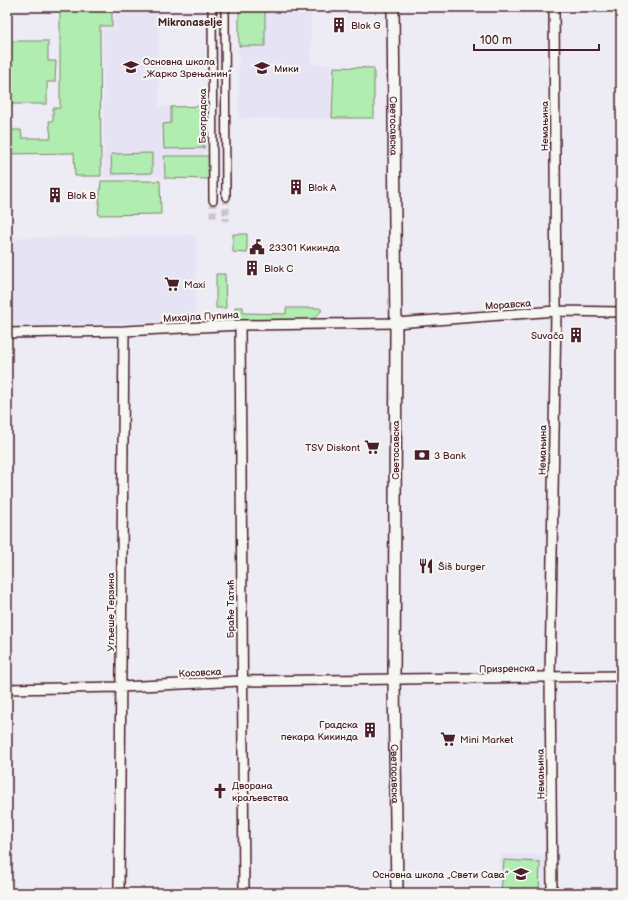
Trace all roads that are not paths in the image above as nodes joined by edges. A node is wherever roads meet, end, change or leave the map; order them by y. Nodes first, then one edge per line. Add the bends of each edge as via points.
1 (212, 7) edge
2 (225, 7) edge
3 (393, 7) edge
4 (554, 7) edge
5 (226, 197) tunnel mouth
6 (213, 200) tunnel mouth
7 (556, 311) junction
8 (621, 312) edge
9 (396, 323) junction
10 (240, 325) junction
11 (124, 331) junction
12 (7, 333) edge
13 (621, 676) edge
14 (550, 678) junction
15 (394, 680) junction
16 (241, 681) junction
17 (121, 687) junction
18 (7, 689) edge
19 (118, 893) edge
20 (244, 893) edge
21 (397, 893) edge
22 (552, 893) edge

1 - 6 street, Београдска
2 - 5 street
3 - 9 street, Светосавска
4 - 7 street, Немањина
7 - 8 street, Моравска
7 - 9 street, Моравска
7 - 14 street, Немањина
9 - 10 street, Михајла Пупина
9 - 15 street, Светосавска
10 - 11 street, Михајла Пупина
10 - 16 street, Браће Татић
11 - 12 street, Михајла Пупина
11 - 17 street, Угљеше Терзина
13 - 14 street, Призренска
14 - 15 street, Призренска
14 - 22 street, Немањина
15 - 16 street, Косовска
15 - 21 street, Светосавска
16 - 17 street, Косовска
16 - 20 street, Браће Татић
17 - 18 street, Косовска
17 - 19 street, Угљеше Терзина

